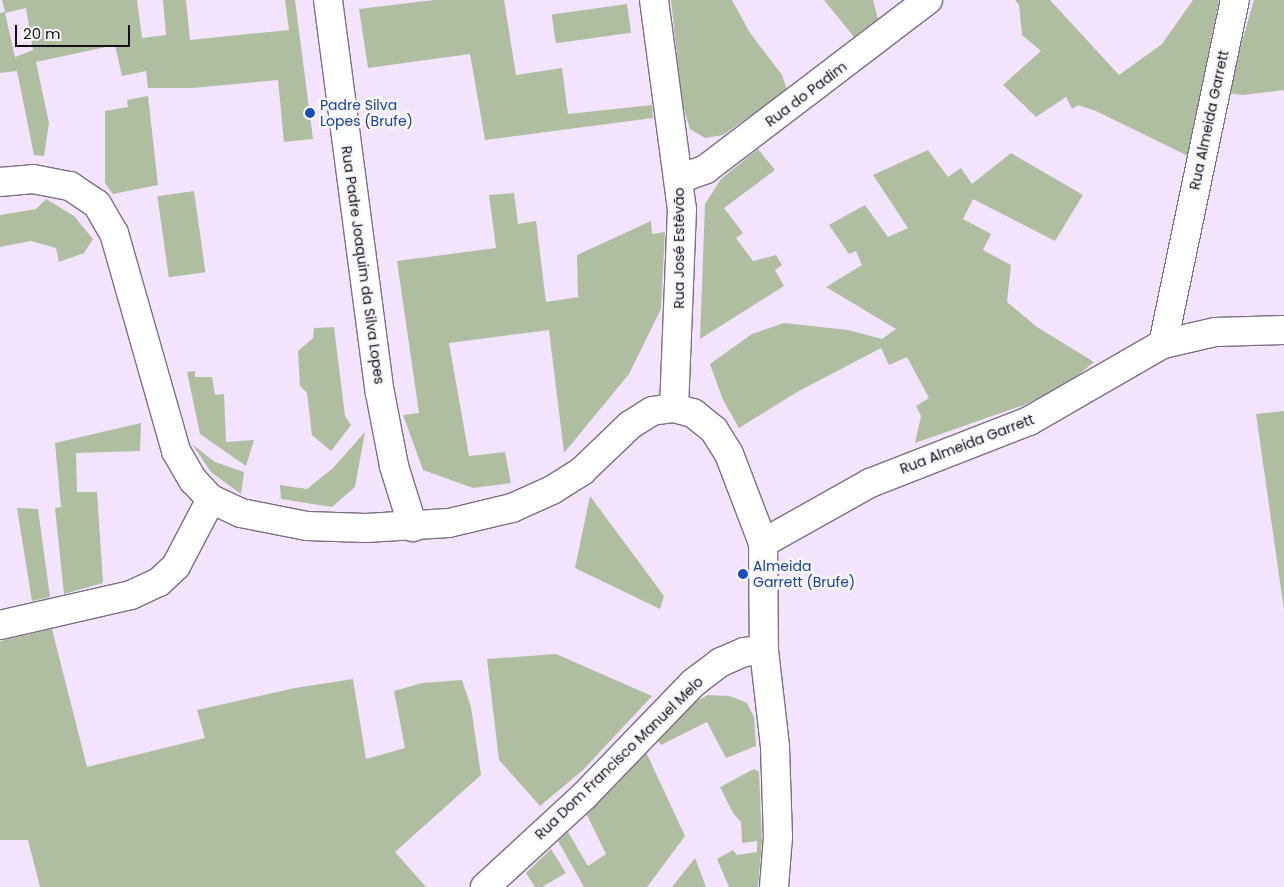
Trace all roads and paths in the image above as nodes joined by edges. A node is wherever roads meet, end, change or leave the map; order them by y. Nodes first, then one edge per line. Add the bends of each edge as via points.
1 (328, 0) edge
2 (654, 0) edge
3 (928, 0) edge
4 (1235, 0) edge
5 (679, 179) junction
6 (0, 182) edge
7 (1284, 330) edge
8 (1163, 344) junction
9 (674, 408) junction
10 (211, 499) junction
11 (413, 527) junction
12 (763, 543) junction
13 (0, 625) edge
14 (764, 650) junction
15 (485, 887) edge
16 (774, 887) edge

1 - 11 street, Rua Padre Joaquim da Silva Lopes via 380,394 394,466
2 - 5 street, Rua José Estêvão
3 - 5 street, Rua do Padim via 721,158 694,176
4 - 8 street, Rua Almeida Garrett
5 - 9 street, Rua José Estêvão via 682,252
6 - 10 street via 33,179 70,186 97,204 114,233 176,452 193,480
7 - 8 street via 1215,332
8 - 12 street, Rua Almeida Garrett via 1029,421 879,479
9 - 11 street via 652,411 630,425 582,471 512,508 449,524
9 - 12 street via 693,413 714,430 748,499
10 - 11 street via 241,513 306,526
10 - 13 street via 176,566 159,582 131,595
12 - 14 street
14 - 15 street, Rua Dom Francisco Manuel Melo via 744,652 721,662 693,684 584,796
14 - 16 street via 775,746 778,837

